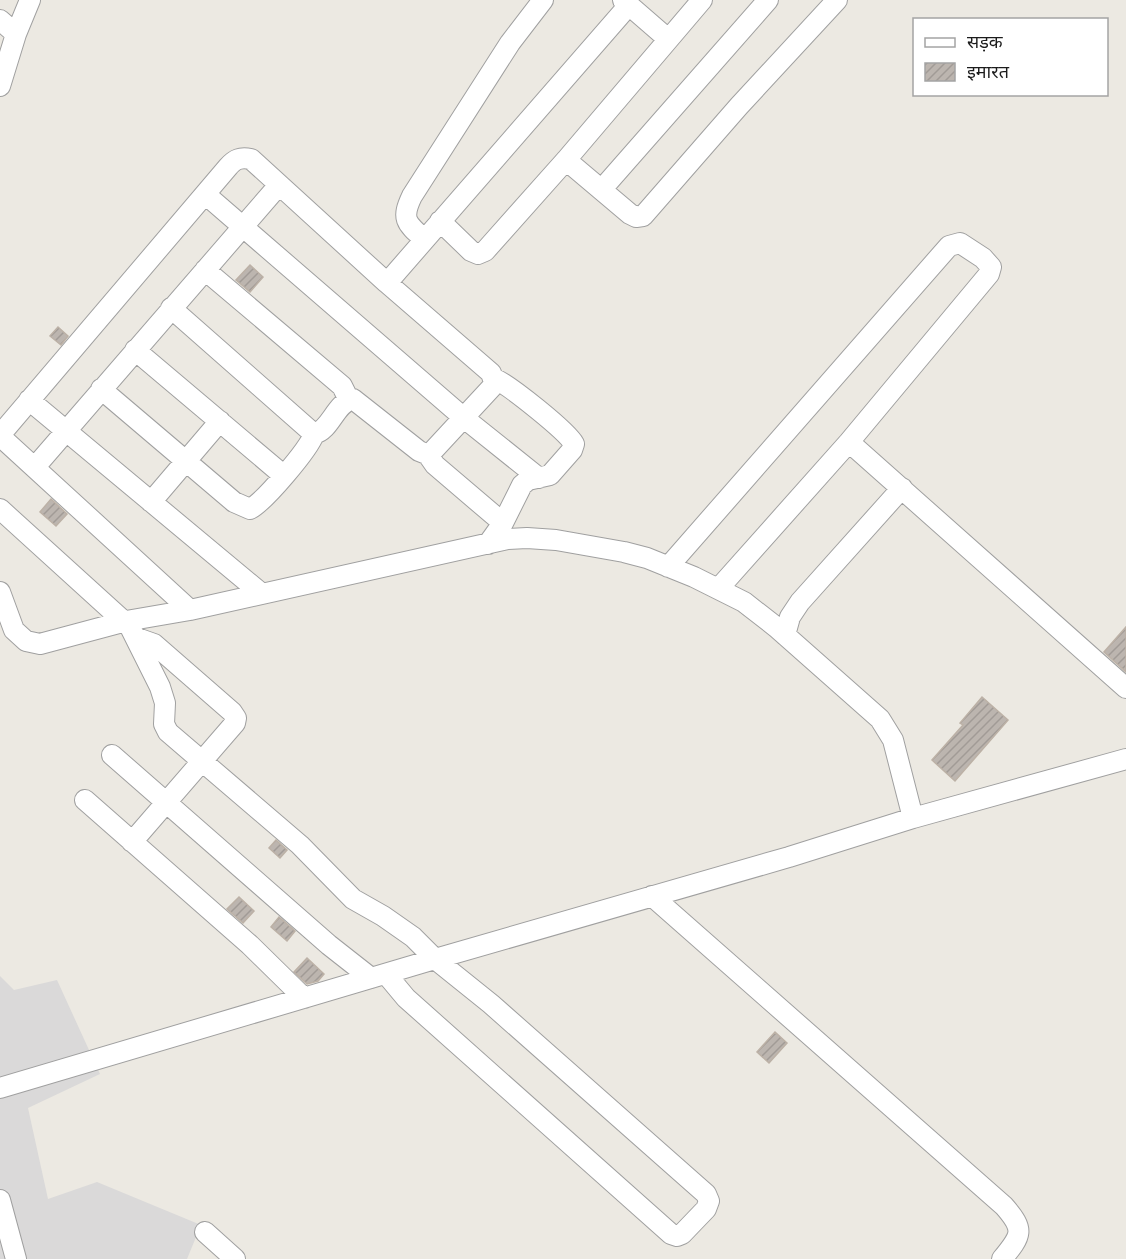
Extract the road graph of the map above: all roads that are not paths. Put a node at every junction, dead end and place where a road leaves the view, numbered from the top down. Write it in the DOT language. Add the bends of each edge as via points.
graph roads {
  1 [pos="30,0"];
  2 [pos="543,0"];
  3 [pos="702,0"];
  4 [pos="768,0"];
  5 [pos="837,0"];
  6 [pos="626,2"];
  7 [pos="0,20"];
  8 [pos="16,34"];
  9 [pos="668,39"];
  10 [pos="0,86"];
  11 [pos="566,160"];
  12 [pos="279,185"];
  13 [pos="602,189"];
  14 [pos="205,194"];
  15 [pos="440,221"];
  16 [pos="243,227"];
  17 [pos="424,239"];
  18 [pos="205,270"];
  19 [pos="387,283"];
  20 [pos="171,308"];
  21 [pos="135,350"];
  22 [pos="495,380"];
  23 [pos="101,389"];
  24 [pos="29,400"];
  25 [pos="349,400"];
  26 [pos="464,418"];
  27 [pos="220,421"];
  28 [pos="65,431"];
  29 [pos="314,434"];
  30 [pos="0,436"];
  31 [pos="849,442"];
  32 [pos="428,455"];
  33 [pos="186,461"];
  34 [pos="35,467"];
  35 [pos="283,475"];
  36 [pos="539,478"];
  37 [pos="902,488"];
  38 [pos="151,502"];
  39 [pos="0,509"];
  40 [pos="503,523"];
  41 [pos="488,544"];
  42 [pos="668,567"];
  43 [pos="719,588"];
  44 [pos="0,592"];
  45 [pos="262,594"];
  46 [pos="190,610"];
  47 [pos="126,621"];
  48 [pos="785,635"];
  49 [pos="137,638"];
  50 [pos="1126,688"];
  51 [pos="112,755"];
  52 [pos="1126,759"];
  53 [pos="202,760"];
  54 [pos="84,800"];
  55 [pos="166,802"];
  56 [pos="913,819"];
  57 [pos="132,842"];
  58 [pos="652,896"];
  59 [pos="435,959"];
  60 [pos="379,976"];
  61 [pos="304,998"];
  62 [pos="0,1088"];
  63 [pos="0,1200"];
  64 [pos="205,1232"];
  65 [pos="16,1259"];
  66 [pos="235,1259"];
  67 [pos="1002,1259"];
  1 -- 8 [label="street"];
  2 -- 17 [label="street" via="510,43 412,196 405,216"];
  3 -- 9 [label="street"];
  4 -- 13 [label="street"];
  5 -- 13 [label="street" via="647,214 632,216"];
  6 -- 9 [label="street"];
  6 -- 15 [label="street"];
  7 -- 8 [label="street"];
  8 -- 10 [label="street"];
  9 -- 11 [label="street"];
  11 -- 13 [label="street"];
  11 -- 15 [label="street" via="481,253 471,251"];
  12 -- 14 [label="street" via="251,159 243,157 234,161"];
  12 -- 16 [label="street"];
  12 -- 19 [label="street"];
  14 -- 16 [label="street"];
  14 -- 24 [label="street"];
  15 -- 17 [label="street"];
  16 -- 18 [label="street"];
  16 -- 26 [label="street"];
  17 -- 19 [label="street"];
  18 -- 20 [label="street"];
  18 -- 25 [label="street" via="342,387"];
  19 -- 22 [label="street"];
  20 -- 21 [label="street"];
  20 -- 29 [label="street"];
  21 -- 23 [label="street"];
  21 -- 27 [label="street"];
  22 -- 26 [label="street"];
  22 -- 36 [label="street" via="573,441 572,450 554,472"];
  23 -- 28 [label="street"];
  23 -- 33 [label="street"];
  24 -- 28 [label="street"];
  24 -- 30 [label="street"];
  25 -- 29 [label="street"];
  25 -- 32 [label="street" via="358,401"];
  26 -- 32 [label="street"];
  26 -- 36 [label="street"];
  27 -- 33 [label="street"];
  27 -- 35 [label="street"];
  28 -- 34 [label="street"];
  28 -- 38 [label="street"];
  29 -- 35 [label="street"];
  30 -- 34 [label="street"];
  31 -- 37 [label="street"];
  31 -- 42 [label="street" via="991,271 984,258 960,243 945,251"];
  31 -- 43 [label="street"];
  32 -- 40 [label="street"];
  33 -- 35 [label="street" via="249,509"];
  33 -- 38 [label="street"];
  34 -- 46 [label="street"];
  36 -- 40 [label="street" via="522,485"];
  37 -- 48 [label="street" via="800,602"];
  37 -- 50 [label="street"];
  38 -- 45 [label="street"];
  39 -- 47 [label="street"];
  40 -- 41 [label="street"];
  41 -- 42 [label="street" via="508,539 556,540 624,552"];
  41 -- 45 [label="street"];
  42 -- 43 [label="street"];
  43 -- 48 [label="street" via="751,607"];
  44 -- 47 [label="street" via="15,630 32,643"];
  45 -- 46 [label="street"];
  46 -- 47 [label="street"];
  47 -- 49 [label="street"];
  48 -- 56 [label="street" via="859,699 888,730"];
  49 -- 53 [label="street" via="163,696 166,728"];
  49 -- 53 [label="street" via="154,644 235,715 235,723"];
  51 -- 55 [label="street"];
  52 -- 56 [label="street"];
  53 -- 55 [label="street"];
  53 -- 59 [label="street" via="300,845 353,899 401,928"];
  54 -- 57 [label="street"];
  55 -- 57 [label="street"];
  55 -- 60 [label="street" via="329,945"];
  56 -- 58 [label="street"];
  57 -- 61 [label="street"];
  58 -- 59 [label="street"];
  58 -- 67 [label="street" via="1004,1206 1018,1225 1019,1235"];
  59 -- 60 [label="street"];
  59 -- 60 [label="street" via="706,1194 708,1205 682,1234 671,1234 656,1222"];
  60 -- 61 [label="street"];
  61 -- 62 [label="street"];
  63 -- 65 [label="street"];
  64 -- 66 [label="street"];
}
